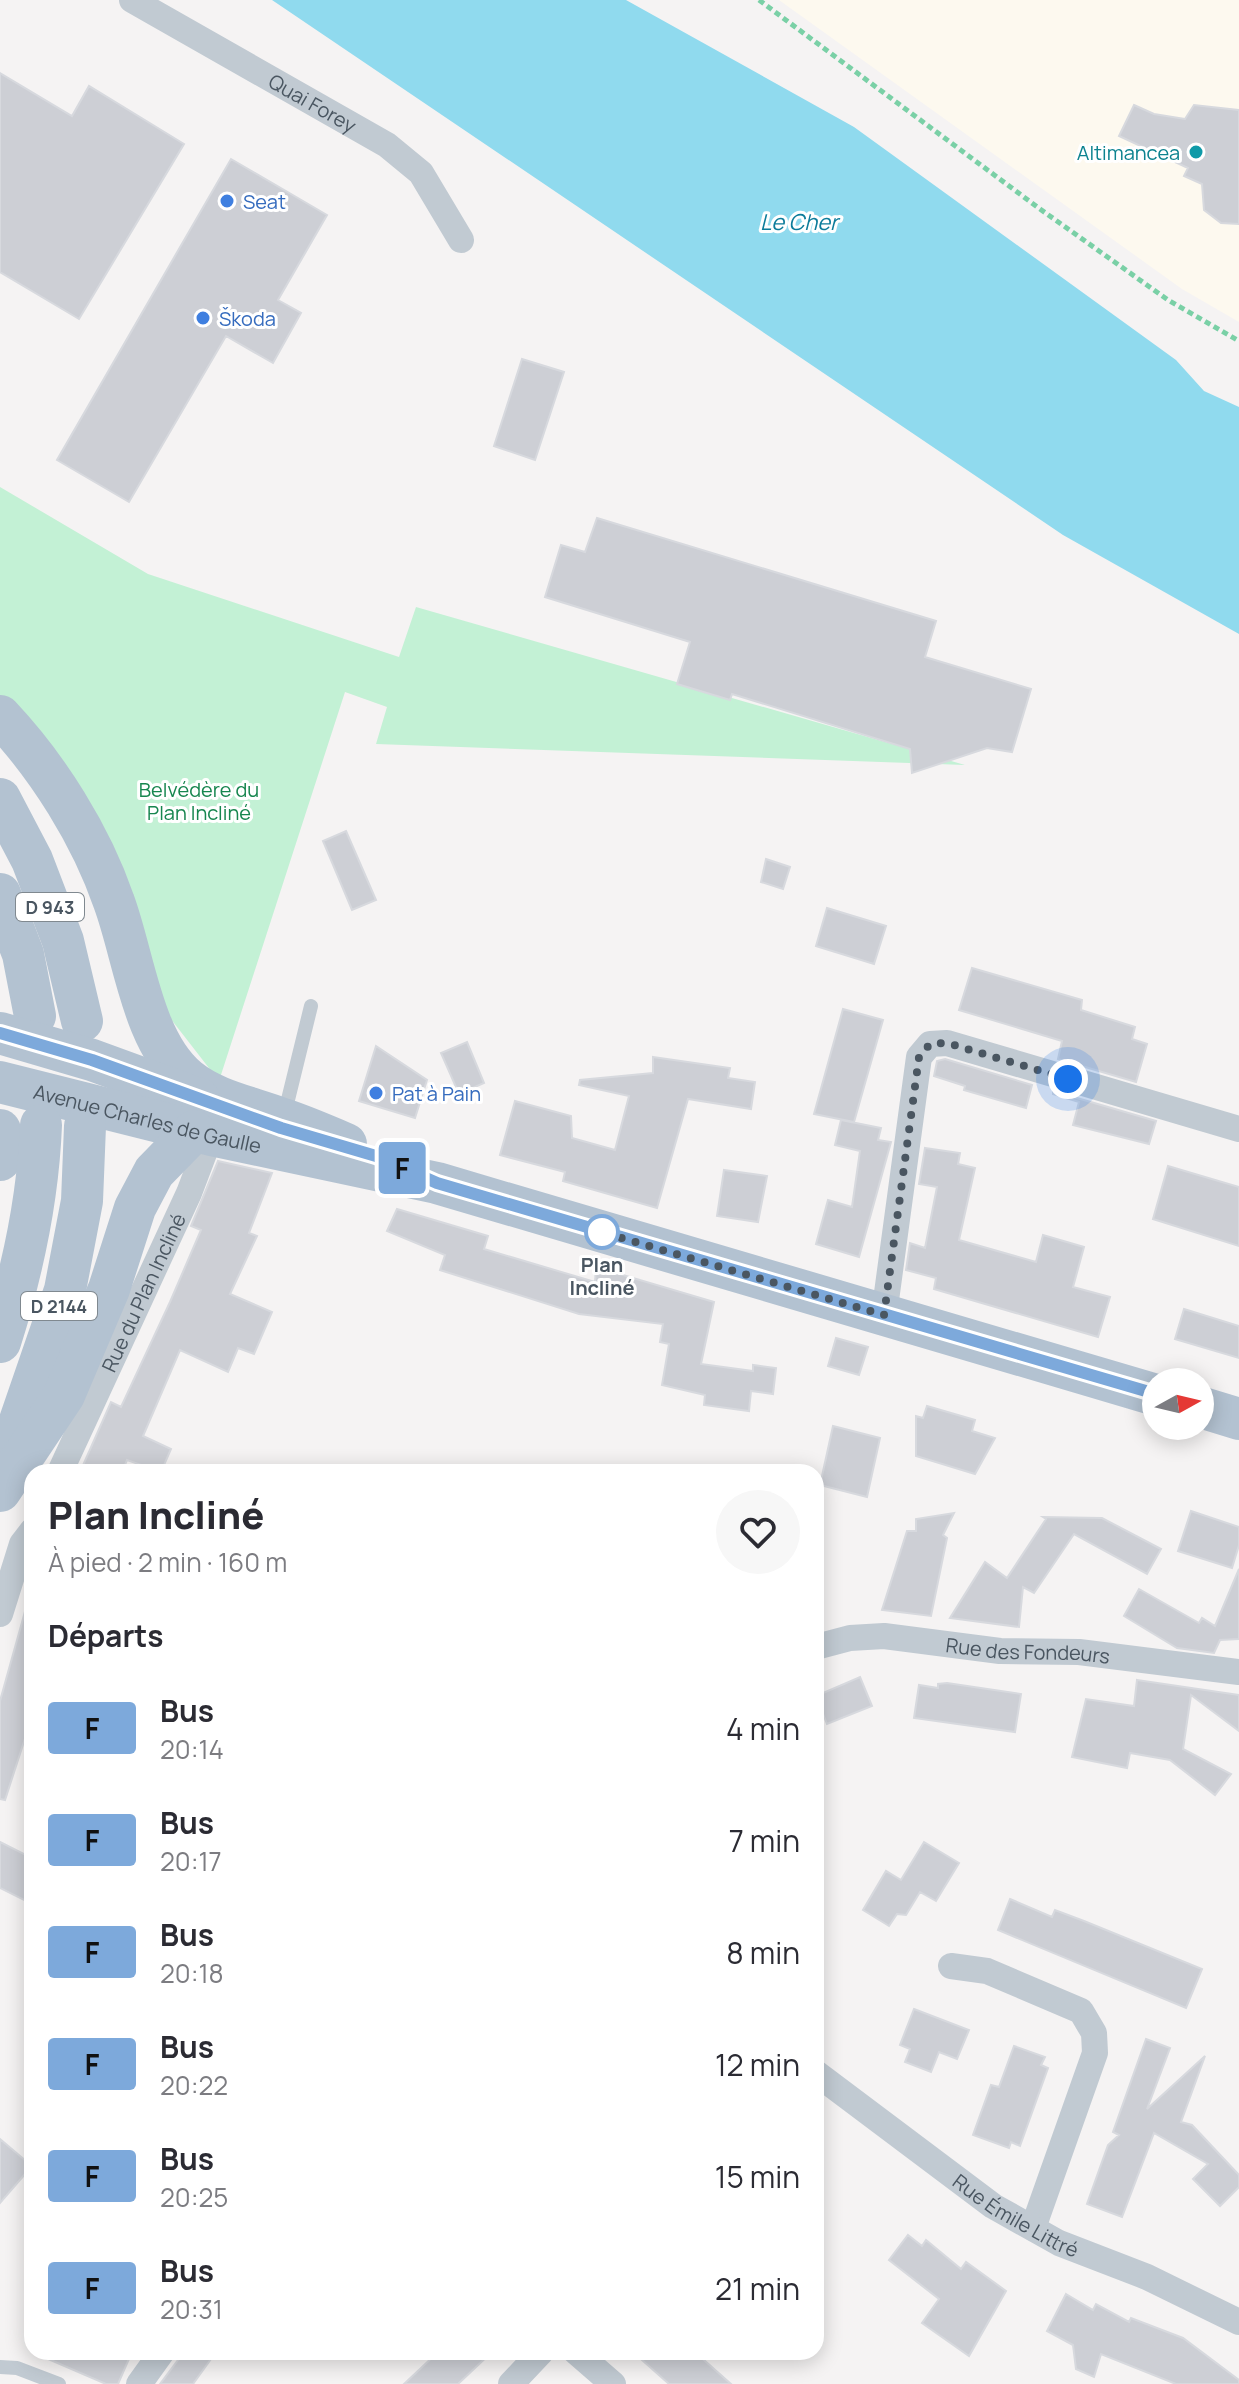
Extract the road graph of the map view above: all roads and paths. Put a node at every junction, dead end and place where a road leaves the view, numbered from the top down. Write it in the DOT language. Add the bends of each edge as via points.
graph roads {
  1 [pos="132,0"];
  2 [pos="759,0"];
  3 [pos="461,240"];
  4 [pos="1239,341"];
  5 [pos="0,716"];
  6 [pos="0,799"];
  7 [pos="0,894"];
  8 [pos="138,988"];
  9 [pos="311,1006"];
  10 [pos="82,1021"];
  11 [pos="18,1025"];
  12 [pos="0,1051"];
  13 [pos="119,1086"];
  14 [pos="8,1094"];
  15 [pos="282,1123"];
  16 [pos="41,1125"];
  17 [pos="85,1126"];
  18 [pos="1239,1129"];
  19 [pos="0,1130"];
  20 [pos="213,1131"];
  21 [pos="376,1156"];
  22 [pos="0,1160"];
  23 [pos="437,1183"];
  24 [pos="135,1208"];
  25 [pos="884,1315"];
  26 [pos="0,1342"];
  27 [pos="1142,1391"];
  28 [pos="1214,1411"];
  29 [pos="1239,1419"];
  30 [pos="64,1464"];
  31 [pos="0,1479"];
  32 [pos="0,1491"];
  33 [pos="24,1541"];
  34 [pos="0,1614"];
  35 [pos="824,1645"];
  36 [pos="1239,1672"];
  37 [pos="951,1966"];
  38 [pos="824,2079"];
  39 [pos="1033,2228"];
  40 [pos="1239,2322"];
  41 [pos="156,2360"];
  42 [pos="534,2360"];
  43 [pos="585,2360"];
  44 [pos="0,2367"];
  45 [pos="59,2384"];
  46 [pos="139,2384"];
  47 [pos="511,2384"];
  48 [pos="613,2384"];
  1 -- 3 [label="street, Quai Forey" via="387,145 421,173"];
  2 -- 4 [label="path" via="1168,300"];
  5 -- 8 [label="main road" via="62,798 93,854 114,901"];
  6 -- 10 [label="main road, D 943" via="32,860 63,941"];
  7 -- 11 [label="main road, D 943" via="23,954"];
  8 -- 13 [label="main road" via="131,1020 115,1044"];
  8 -- 15 [label="main road" via="172,1064 221,1098"];
  9 -- 15 [label="lane"];
  11 -- 13 [label="main road, Avenue Charles de Gaulle"];
  12 -- 13 [label="main road" via="75,1066"];
  13 -- 14 [label="main road" via="44,1077"];
  13 -- 15 [label="main road, Avenue Charles de Gaulle"];
  13 -- 20 [label="main road, Avenue Charles de Gaulle"];
  13 -- 24 [label="main road" via="140,1136"];
  15 -- 21 [label="main road"];
  16 -- 26 [label="main road, D 2144" via="38,1189 21,1277"];
  17 -- 31 [label="main road, D 2144" via="82,1201 65,1290"];
  18 -- 25 [label="street" via="947,1043 930,1044 919,1057"];
  19 -- 22 [label="main road"];
  20 -- 21 [label="main road"];
  20 -- 23 [label="main road, Avenue Charles de Gaulle"];
  20 -- 24 [label="main road" via="154,1172"];
  20 -- 30 [label="street, Rue du Plan Incliné"];
  21 -- 23 [label="main road, Avenue Charles de Gaulle"];
  23 -- 25 [label="main road, Avenue Charles de Gaulle"];
  24 -- 32 [label="main road" via="109,1289 64,1395"];
  25 -- 27 [label="main road, Avenue Charles de Gaulle"];
  28 -- 29 [label="main road"];
  33 -- 34 [label="street"];
  35 -- 36 [label="street, Rue des Fondeurs" via="884,1636"];
  37 -- 39 [label="street" via="987,1971 1081,2011 1094,2033 1095,2053"];
  38 -- 39 [label="street, Rue Émile Littré" via="993,2206"];
  39 -- 40 [label="street, Rue Émile Littré"];
  41 -- 46 [label="street"];
  42 -- 47 [label="street"];
  43 -- 48 [label="street"];
  44 -- 45 [label="lane"];
}
